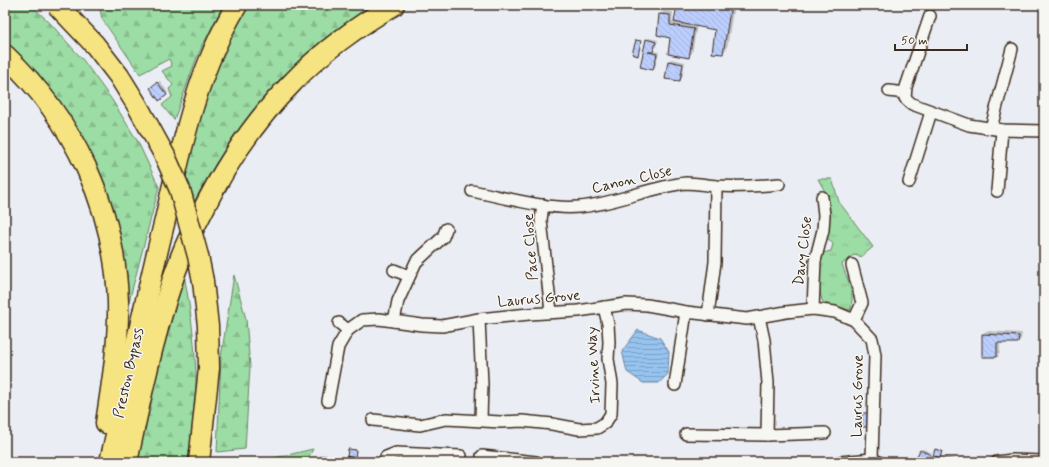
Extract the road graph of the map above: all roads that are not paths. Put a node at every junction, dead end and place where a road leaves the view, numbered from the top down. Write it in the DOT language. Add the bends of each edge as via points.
graph roads {
  1 [pos="57,5"];
  2 [pos="237,5"];
  3 [pos="394,5"];
  4 [pos="930,16"];
  5 [pos="1012,49"];
  6 [pos="5,55"];
  7 [pos="889,92"];
  8 [pos="905,93"];
  9 [pos="931,112"];
  10 [pos="997,129"];
  11 [pos="1044,131"];
  12 [pos="909,182"];
  13 [pos="779,184"];
  14 [pos="716,186"];
  15 [pos="472,191"];
  16 [pos="997,191"];
  17 [pos="822,197"];
  18 [pos="543,205"];
  19 [pos="579,207"];
  20 [pos="446,229"];
  21 [pos="852,265"];
  22 [pos="394,270"];
  23 [pos="409,276"];
  24 [pos="604,307"];
  25 [pos="813,309"];
  26 [pos="551,312"];
  27 [pos="686,312"];
  28 [pos="708,315"];
  29 [pos="759,317"];
  30 [pos="479,319"];
  31 [pos="854,320"];
  32 [pos="394,321"];
  33 [pos="675,385"];
  34 [pos="328,401"];
  35 [pos="373,420"];
  36 [pos="481,420"];
  37 [pos="825,433"];
  38 [pos="686,434"];
  39 [pos="767,435"];
  40 [pos="460,456"];
  41 [pos="482,456"];
  42 [pos="876,461"];
  43 [pos="1044,461"];
  44 [pos="98,462"];
  45 [pos="110,462"];
  46 [pos="127,462"];
  47 [pos="199,462"];
  48 [pos="386,462"];
  49 [pos="536,462"];
  50 [pos="840,462"];
  51 [pos="997,462"];
  1 -- 47 [label="highway, bridge" via="95,45 119,76 165,156 180,190 198,256 208,326 209,368"];
  2 -- 45 [label="highway, Preston Bypass" via="210,61 191,111 149,283"];
  3 -- 46 [label="highway, Preston Bypass" via="347,36 292,82 256,126 222,174 182,252 161,317"];
  4 -- 8 [label="street" via="918,36"];
  5 -- 10 [label="street"];
  6 -- 44 [label="highway" via="56,113 70,134 94,185 108,230 118,302 117,335"];
  7 -- 8 [label="street"];
  8 -- 9 [label="street" via="905,98 912,104"];
  9 -- 10 [label="street" via="969,125"];
  9 -- 12 [label="street"];
  10 -- 11 [label="street"];
  10 -- 16 [label="street"];
  13 -- 14 [label="street, Canon Close"];
  14 -- 19 [label="street, Canon Close" via="688,183 664,186 606,203"];
  14 -- 28 [label="street" via="715,262"];
  15 -- 18 [label="street, Pace Close"];
  17 -- 25 [label="street, Davy Close" via="823,230 814,261"];
  18 -- 19 [label="street, Pace Close"];
  18 -- 26 [label="street, Pace Close" via="540,220"];
  20 -- 23 [label="street" via="443,237 416,262"];
  21 -- 31 [label="street" via="862,303"];
  22 -- 23 [label="street"];
  23 -- 32 [label="street" via="398,301"];
  24 -- 26 [label="street, Laurus Grove"];
  24 -- 27 [label="street, Laurus Grove" via="647,305"];
  24 -- 36 [label="street, Irvine Way" via="608,324 608,359 612,384 611,414 605,423 597,428 579,429 522,421"];
  25 -- 29 [label="street, Laurus Grove"];
  25 -- 31 [label="street, Laurus Grove" via="835,312"];
  26 -- 30 [label="street, Laurus Grove"];
  27 -- 28 [label="street, Laurus Grove"];
  27 -- 33 [label="street"];
  28 -- 29 [label="street, Laurus Grove" via="747,319"];
  29 -- 39 [label="street" via="768,383"];
  30 -- 32 [label="street, Laurus Grove" via="442,326"];
  30 -- 36 [label="street"];
  31 -- 42 [label="street, Laurus Grove" via="872,339 875,355"];
  32 -- 34 [label="street, Laurus Grove" via="362,320 343,327"];
  35 -- 36 [label="street, Irvine Way" via="420,425 446,419"];
  37 -- 39 [label="street"];
  38 -- 39 [label="street"];
  40 -- 48 [label="street" via="396,453 386,457"];
  41 -- 49 [label="street"];
  42 -- 50 [label="street"];
  43 -- 51 [label="street"];
}
